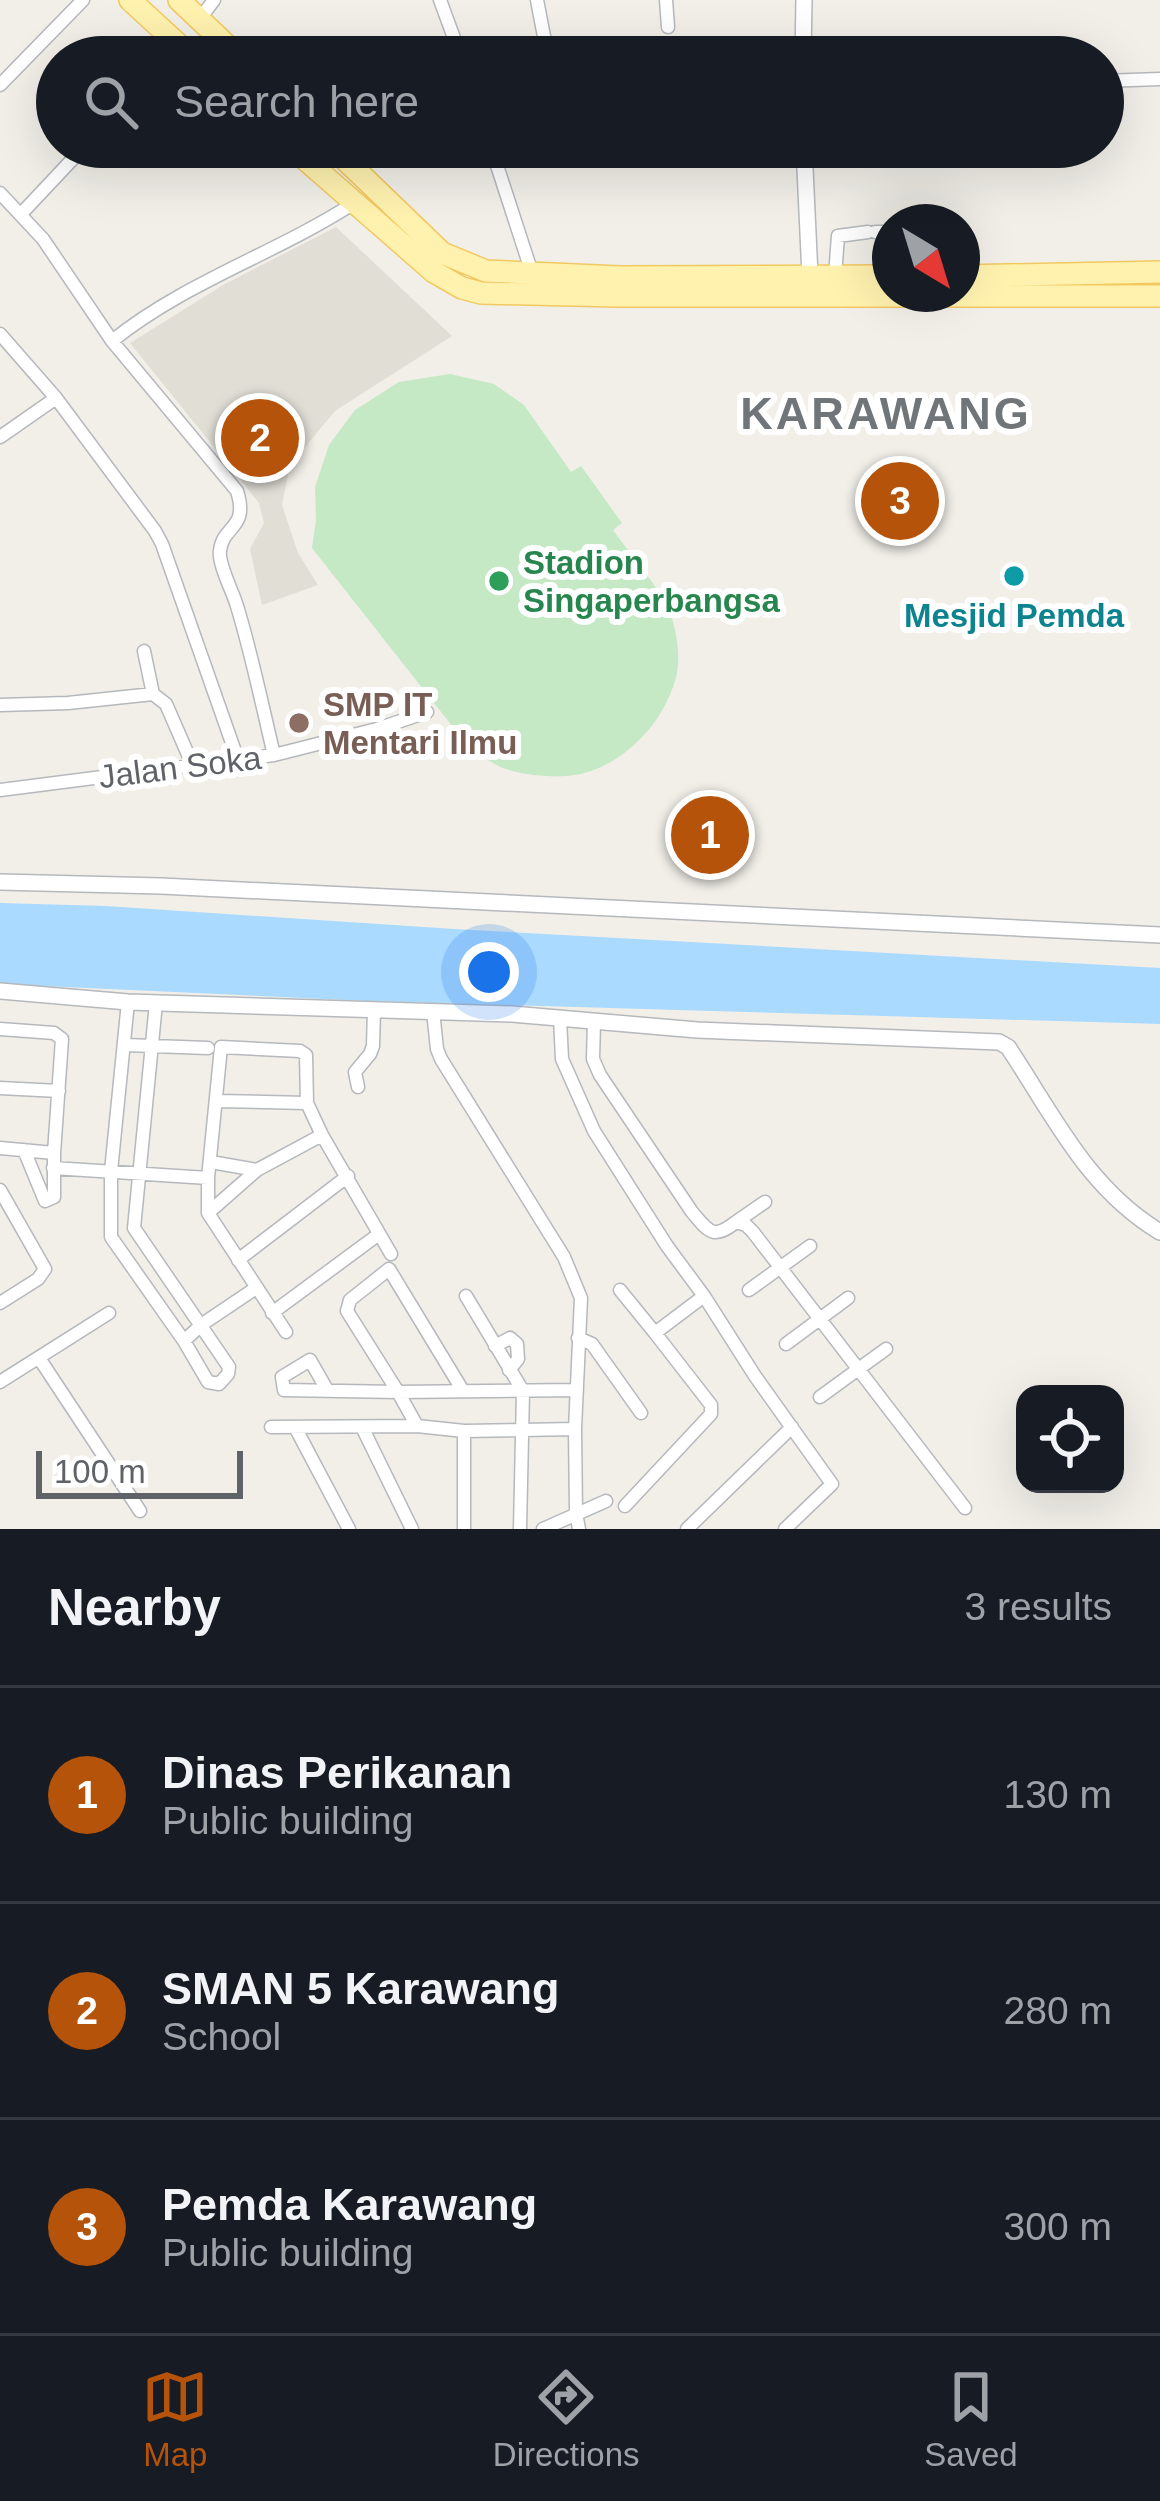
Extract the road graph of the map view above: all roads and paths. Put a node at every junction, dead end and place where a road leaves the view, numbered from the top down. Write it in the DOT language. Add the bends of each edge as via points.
graph roads {
  1 [pos="82,0"];
  2 [pos="130,0"];
  3 [pos="179,0"];
  4 [pos="214,0"];
  5 [pos="440,0"];
  6 [pos="537,0"];
  7 [pos="667,0"];
  8 [pos="804,0"];
  9 [pos="199,20"];
  10 [pos="668,27"];
  11 [pos="48,36"];
  12 [pos="164,36"];
  13 [pos="216,36"];
  14 [pos="453,36"];
  15 [pos="544,36"];
  16 [pos="803,36"];
  17 [pos="36,48"];
  18 [pos="1160,79"];
  19 [pos="1124,80"];
  20 [pos="0,86"];
  21 [pos="64,168"];
  22 [pos="315,168"];
  23 [pos="354,168"];
  24 [pos="498,168"];
  25 [pos="805,168"];
  26 [pos="0,193"];
  27 [pos="354,203"];
  28 [pos="21,214"];
  29 [pos="872,233"];
  30 [pos="1160,272"];
  31 [pos="532,274"];
  32 [pos="810,276"];
  33 [pos="980,276"];
  34 [pos="872,279"];
  35 [pos="849,282"];
  36 [pos="872,285"];
  37 [pos="980,294"];
  38 [pos="1160,296"];
  39 [pos="2,340"];
  40 [pos="112,341"];
  41 [pos="56,398"];
  42 [pos="0,437"];
  43 [pos="143,651"];
  44 [pos="153,694"];
  45 [pos="0,705"];
  46 [pos="427,712"];
  47 [pos="274,755"];
  48 [pos="238,760"];
  49 [pos="193,766"];
  50 [pos="0,790"];
  51 [pos="0,882"];
  52 [pos="1160,935"];
  53 [pos="0,991"];
  54 [pos="128,1002"];
  55 [pos="157,1003"];
  56 [pos="374,1010"];
  57 [pos="433,1011"];
  58 [pos="560,1018"];
  59 [pos="594,1021"];
  60 [pos="0,1029"];
  61 [pos="151,1044"];
  62 [pos="125,1045"];
  63 [pos="208,1048"];
  64 [pos="358,1087"];
  65 [pos="0,1088"];
  66 [pos="59,1091"];
  67 [pos="218,1101"];
  68 [pos="307,1103"];
  69 [pos="322,1135"];
  70 [pos="0,1148"];
  71 [pos="24,1150"];
  72 [pos="54,1153"];
  73 [pos="211,1162"];
  74 [pos="53,1168"];
  75 [pos="257,1170"];
  76 [pos="111,1171"];
  77 [pos="141,1174"];
  78 [pos="348,1177"];
  79 [pos="208,1178"];
  80 [pos="0,1190"];
  81 [pos="765,1202"];
  82 [pos="208,1213"];
  83 [pos="736,1222"];
  84 [pos="1160,1232"];
  85 [pos="379,1234"];
  86 [pos="810,1246"];
  87 [pos="392,1254"];
  88 [pos="238,1260"];
  89 [pos="780,1268"];
  90 [pos="256,1288"];
  91 [pos="620,1290"];
  92 [pos="748,1290"];
  93 [pos="466,1296"];
  94 [pos="704,1296"];
  95 [pos="848,1298"];
  96 [pos="0,1303"];
  97 [pos="109,1312"];
  98 [pos="272,1313"];
  99 [pos="819,1319"];
  100 [pos="201,1325"];
  101 [pos="286,1332"];
  102 [pos="655,1334"];
  103 [pos="578,1338"];
  104 [pos="184,1341"];
  105 [pos="787,1344"];
  106 [pos="495,1346"];
  107 [pos="886,1349"];
  108 [pos="39,1358"];
  109 [pos="509,1370"];
  110 [pos="857,1371"];
  111 [pos="0,1382"];
  112 [pos="326,1388"];
  113 [pos="577,1390"];
  114 [pos="463,1391"];
  115 [pos="523,1391"];
  116 [pos="398,1392"];
  117 [pos="820,1397"];
  118 [pos="641,1413"];
  119 [pos="271,1426"];
  120 [pos="295,1426"];
  121 [pos="417,1426"];
  122 [pos="362,1427"];
  123 [pos="792,1427"];
  124 [pos="575,1429"];
  125 [pos="464,1431"];
  126 [pos="520,1431"];
  127 [pos="606,1501"];
  128 [pos="626,1506"];
  129 [pos="965,1508"];
  130 [pos="140,1511"];
  131 [pos="576,1514"];
  132 [pos="349,1529"];
  133 [pos="412,1529"];
  134 [pos="464,1529"];
  135 [pos="520,1529"];
  136 [pos="543,1529"];
  137 [pos="579,1529"];
  138 [pos="687,1529"];
  139 [pos="785,1529"];
  1 -- 11 [label="street"];
  2 -- 12 [label="main road"];
  3 -- 9 [label="main road"];
  4 -- 9 [label="street"];
  5 -- 14 [label="street"];
  6 -- 15 [label="street"];
  7 -- 10 [label="street"];
  8 -- 16 [label="street"];
  9 -- 13 [label="main road"];
  17 -- 20 [label="street"];
  18 -- 19 [label="street"];
  21 -- 28 [label="street"];
  22 -- 27 [label="main road"];
  23 -- 31 [label="main road" via="442,253 486,271"];
  24 -- 31 [label="street"];
  25 -- 32 [label="street"];
  26 -- 28 [label="street"];
  27 -- 35 [label="main road" via="434,272 482,292 617,296"];
  27 -- 40 [label="street" via="185,291"];
  28 -- 40 [label="street"];
  29 -- 35 [label="street" via="838,236"];
  30 -- 33 [label="main road"];
  31 -- 32 [label="main road"];
  32 -- 35 [label="main road"];
  34 -- 35 [label="main road"];
  35 -- 36 [label="main road"];
  37 -- 38 [label="main road"];
  39 -- 41 [label="street"];
  40 -- 47 [label="street" via="237,491 239,518 220,557"];
  41 -- 42 [label="street"];
  41 -- 48 [label="street" via="162,544"];
  43 -- 44 [label="street"];
  44 -- 45 [label="street"];
  44 -- 49 [label="street" via="166,704"];
  46 -- 47 [label="street, Jalan Soka"];
  47 -- 48 [label="street, Jalan Soka"];
  48 -- 49 [label="street, Jalan Soka"];
  49 -- 50 [label="street, Jalan Soka"];
  51 -- 52 [label="street"];
  53 -- 54 [label="street"];
  54 -- 55 [label="street"];
  54 -- 62 [label="street"];
  55 -- 56 [label="street"];
  55 -- 61 [label="street"];
  56 -- 57 [label="street"];
  56 -- 64 [label="street" via="373,1046 355,1072"];
  57 -- 58 [label="street"];
  57 -- 103 [label="street" via="441,1059 572,1274 581,1298"];
  58 -- 59 [label="street"];
  58 -- 94 [label="street" via="562,1059 595,1131"];
  59 -- 83 [label="street" via="600,1076 692,1212 714,1233"];
  59 -- 84 [label="street" via="999,1042 1073,1152"];
  60 -- 66 [label="street" via="60,1036"];
  61 -- 62 [label="street"];
  61 -- 63 [label="street"];
  61 -- 77 [label="street"];
  62 -- 76 [label="street"];
  65 -- 66 [label="street"];
  66 -- 72 [label="street"];
  67 -- 68 [label="street"];
  67 -- 68 [label="street" via="221,1047 306,1054"];
  67 -- 73 [label="street"];
  68 -- 69 [label="street"];
  69 -- 75 [label="street"];
  69 -- 78 [label="street"];
  70 -- 71 [label="street"];
  71 -- 72 [label="street"];
  71 -- 74 [label="street" via="45,1201 54,1197"];
  72 -- 74 [label="street"];
  73 -- 75 [label="street"];
  73 -- 79 [label="street"];
  74 -- 76 [label="street"];
  75 -- 82 [label="street"];
  76 -- 77 [label="street"];
  76 -- 104 [label="street" via="111,1237"];
  77 -- 79 [label="street"];
  77 -- 100 [label="street" via="134,1228"];
  78 -- 85 [label="street"];
  78 -- 88 [label="street"];
  79 -- 82 [label="street"];
  80 -- 96 [label="street" via="45,1269"];
  81 -- 83 [label="street"];
  82 -- 88 [label="street"];
  83 -- 89 [label="street"];
  85 -- 87 [label="street"];
  85 -- 98 [label="street"];
  86 -- 89 [label="street"];
  88 -- 90 [label="street"];
  89 -- 92 [label="street"];
  89 -- 99 [label="street"];
  90 -- 98 [label="street"];
  90 -- 100 [label="street"];
  91 -- 102 [label="street"];
  93 -- 106 [label="street"];
  94 -- 102 [label="street"];
  94 -- 123 [label="street"];
  95 -- 99 [label="street"];
  97 -- 108 [label="street"];
  98 -- 101 [label="street"];
  99 -- 105 [label="street"];
  99 -- 110 [label="street"];
  100 -- 104 [label="street"];
  100 -- 104 [label="street" via="229,1367 224,1380 208,1382"];
  102 -- 128 [label="street" via="712,1409"];
  103 -- 113 [label="street"];
  103 -- 118 [label="street" via="592,1344"];
  106 -- 109 [label="street"];
  106 -- 109 [label="street" via="510,1338 518,1344"];
  107 -- 110 [label="street"];
  108 -- 111 [label="street"];
  108 -- 130 [label="street"];
  109 -- 115 [label="street"];
  110 -- 117 [label="street"];
  110 -- 129 [label="street"];
  112 -- 116 [label="street" via="310,1360 282,1377 284,1390"];
  113 -- 115 [label="street"];
  113 -- 124 [label="street"];
  114 -- 115 [label="street"];
  114 -- 116 [label="street"];
  114 -- 116 [label="street" via="388,1269 347,1311"];
  115 -- 126 [label="street"];
  116 -- 121 [label="street"];
  119 -- 120 [label="street"];
  120 -- 122 [label="street"];
  120 -- 132 [label="street"];
  121 -- 122 [label="street"];
  121 -- 125 [label="street"];
  122 -- 133 [label="street"];
  123 -- 138 [label="street"];
  123 -- 139 [label="street" via="832,1484"];
  124 -- 126 [label="street"];
  124 -- 131 [label="street"];
  125 -- 126 [label="street"];
  125 -- 134 [label="street"];
  126 -- 135 [label="street"];
  127 -- 131 [label="street"];
  131 -- 136 [label="street"];
  131 -- 137 [label="street"];
}
